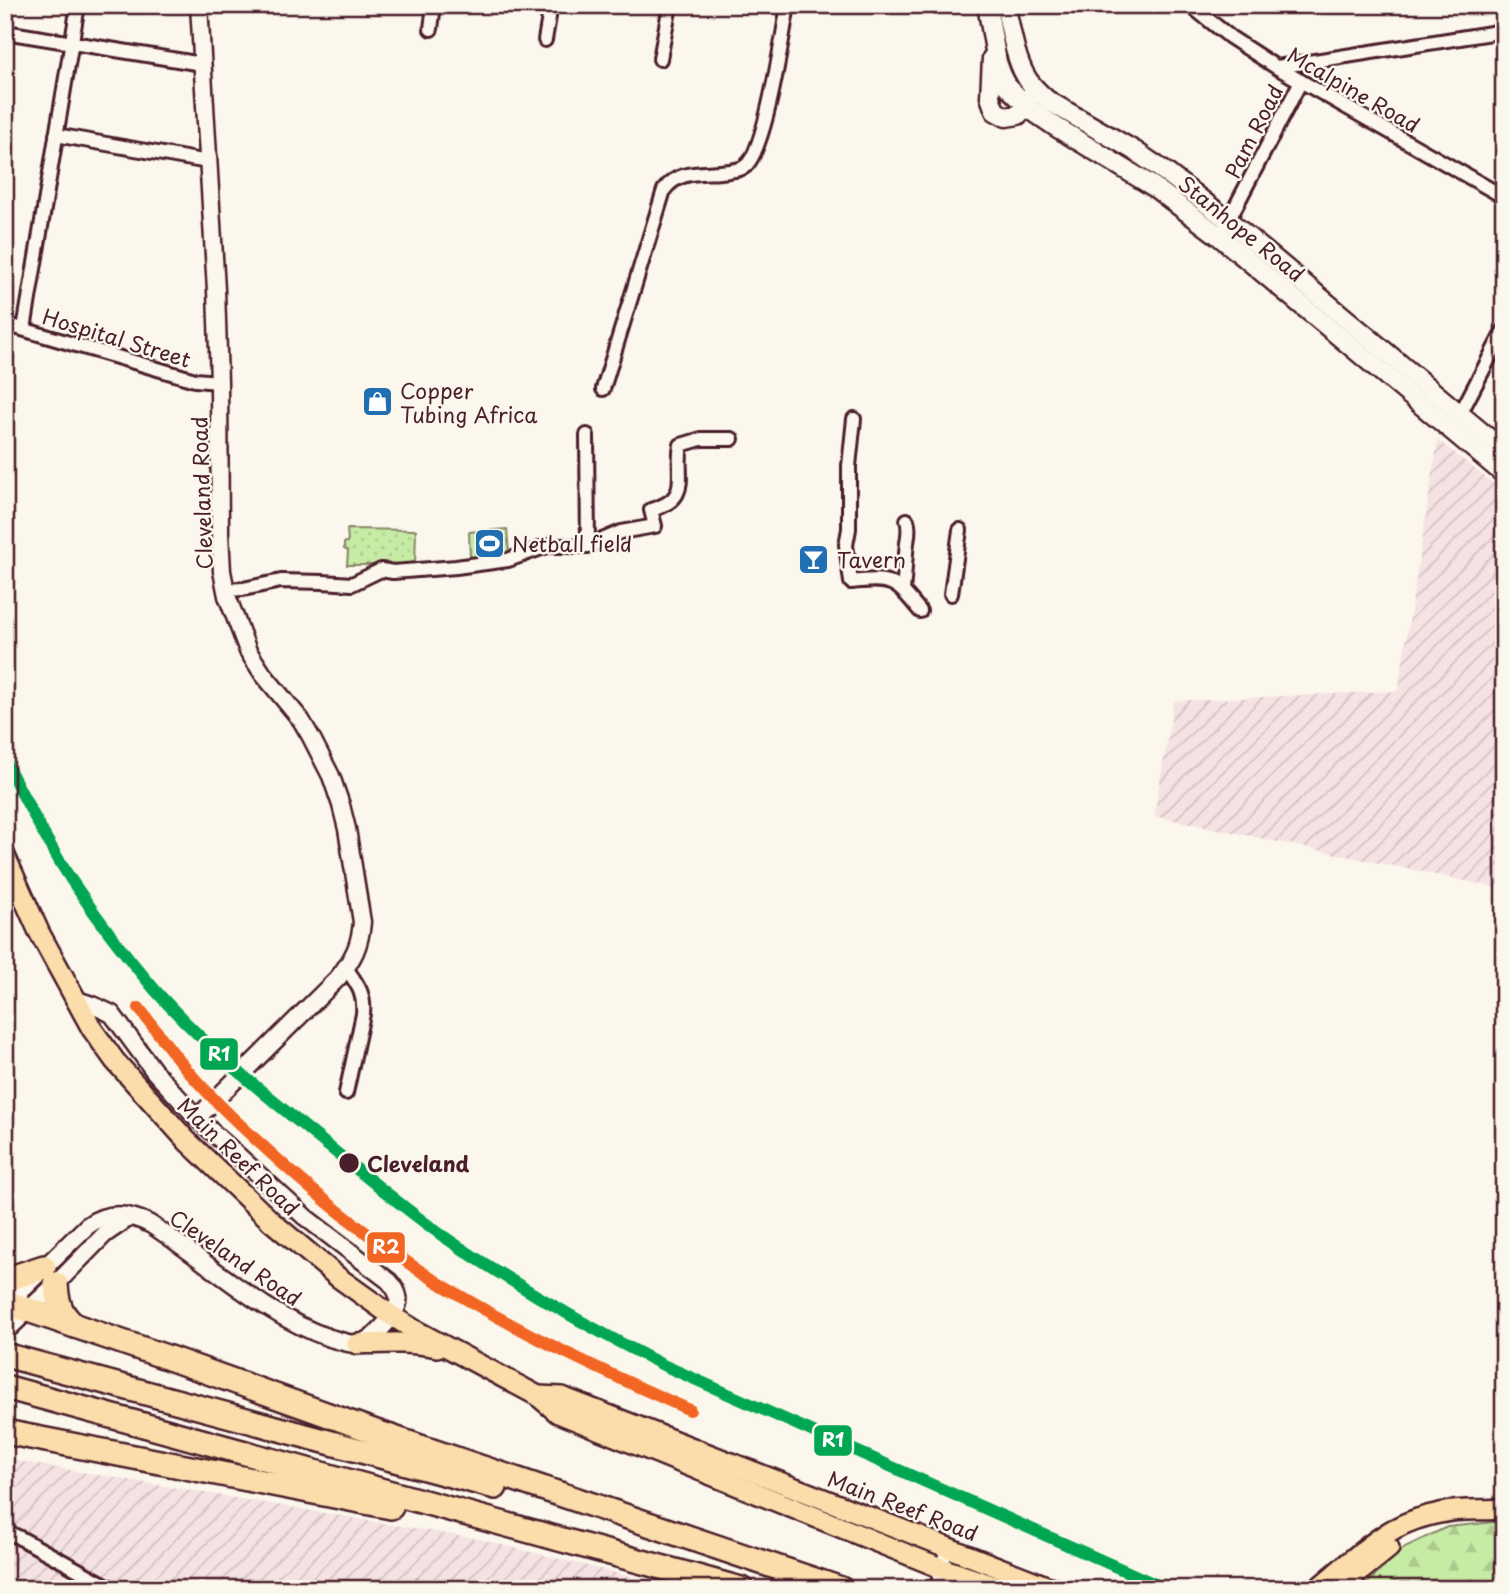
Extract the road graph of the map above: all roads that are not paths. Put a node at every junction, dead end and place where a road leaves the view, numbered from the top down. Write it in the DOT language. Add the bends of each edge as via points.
graph roads {
  1 [pos="78,5"];
  2 [pos="199,5"];
  3 [pos="435,5"];
  4 [pos="551,5"];
  5 [pos="670,5"];
  6 [pos="788,5"];
  7 [pos="987,5"];
  8 [pos="1005,5"];
  9 [pos="1017,5"];
  10 [pos="1190,5"];
  11 [pos="1010,24"];
  12 [pos="431,29"];
  13 [pos="1504,31"];
  14 [pos="5,32"];
  15 [pos="545,40"];
  16 [pos="993,40"];
  17 [pos="71,44"];
  18 [pos="660,59"];
  19 [pos="202,64"];
  20 [pos="1276,67"];
  21 [pos="1301,81"];
  22 [pos="1033,87"];
  23 [pos="1026,106"];
  24 [pos="56,135"];
  25 [pos="208,162"];
  26 [pos="1167,173"];
  27 [pos="1154,187"];
  28 [pos="1504,197"];
  29 [pos="1224,228"];
  30 [pos="5,324"];
  31 [pos="24,329"];
  32 [pos="1502,339"];
  33 [pos="219,382"];
  34 [pos="603,388"];
  35 [pos="854,419"];
  36 [pos="1456,422"];
  37 [pos="587,435"];
  38 [pos="732,439"];
  39 [pos="1504,451"];
  40 [pos="1504,474"];
  41 [pos="907,520"];
  42 [pos="960,530"];
  43 [pos="587,546"];
  44 [pos="226,590"];
  45 [pos="903,590"];
  46 [pos="951,594"];
  47 [pos="920,611"];
  48 [pos="5,856"];
  49 [pos="346,968"];
  50 [pos="74,999"];
  51 [pos="346,1093"];
  52 [pos="202,1112"];
  53 [pos="50,1276"];
  54 [pos="11,1300"];
  55 [pos="392,1316"];
  56 [pos="75,1326"];
  57 [pos="6,1331"];
  58 [pos="357,1344"];
  59 [pos="455,1352"];
  60 [pos="5,1355"];
  61 [pos="5,1387"];
  62 [pos="538,1396"];
  63 [pos="5,1432"];
  64 [pos="1495,1510"];
  65 [pos="5,1531"];
  66 [pos="948,1547"];
  67 [pos="737,1554"];
  68 [pos="641,1560"];
  69 [pos="938,1581"];
  70 [pos="113,1589"];
  71 [pos="741,1589"];
  72 [pos="841,1589"];
  73 [pos="1003,1589"];
  74 [pos="1054,1589"];
  75 [pos="1317,1589"];
  76 [pos="1338,1589"];
  1 -- 17 [label="street"];
  2 -- 19 [label="street, Cleveland Road"];
  3 -- 12 [label="street"];
  4 -- 15 [label="street"];
  5 -- 18 [label="street"];
  6 -- 34 [label="street" via="754,157 741,169 681,175 664,190"];
  7 -- 16 [label="main road, Stanhope Road"];
  8 -- 11 [label="main road, Stanhope Road"];
  9 -- 11 [label="main road"];
  10 -- 20 [label="street, Mcalpine Road"];
  11 -- 22 [label="main road, Stanhope Road" via="1024,74"];
  13 -- 20 [label="street"];
  14 -- 17 [label="street"];
  16 -- 23 [label="main road, Stanhope Road" via="1007,86"];
  16 -- 23 [label="main road" via="993,108 1010,117"];
  17 -- 19 [label="street"];
  17 -- 24 [label="street"];
  19 -- 25 [label="street, Cleveland Road"];
  20 -- 21 [label="street, Mcalpine Road"];
  21 -- 28 [label="street, Mcalpine Road"];
  21 -- 29 [label="street, Pam Road"];
  22 -- 23 [label="main road"];
  22 -- 26 [label="main road, Stanhope Road"];
  23 -- 27 [label="main road, Stanhope Road"];
  24 -- 25 [label="street"];
  24 -- 31 [label="street"];
  25 -- 33 [label="street, Cleveland Road"];
  26 -- 27 [label="main road"];
  26 -- 29 [label="main road, Stanhope Road"];
  27 -- 29 [label="main road, Stanhope Road"];
  29 -- 36 [label="main road, Stanhope Road"];
  30 -- 31 [label="street, Hospital Street"];
  31 -- 33 [label="street, Hospital Street" via="195,380"];
  32 -- 36 [label="street"];
  33 -- 44 [label="street, Cleveland Road" via="220,534"];
  35 -- 45 [label="street" via="846,545 851,582 870,579"];
  36 -- 39 [label="main road, Stanhope Road"];
  36 -- 40 [label="main road, Stanhope Road"];
  37 -- 43 [label="street"];
  38 -- 43 [label="street" via="701,439 681,445 679,488 665,506 651,510 654,526 621,532"];
  41 -- 45 [label="street"];
  42 -- 46 [label="street"];
  43 -- 44 [label="street" via="547,546 508,561 381,570 352,584 281,582"];
  44 -- 49 [label="street, Cleveland Road" via="248,650 312,737 341,805 362,922 356,953"];
  45 -- 47 [label="street"];
  48 -- 50 [label="main road, Main Reef Road"];
  49 -- 51 [label="street" via="364,1002"];
  49 -- 52 [label="street, Cleveland Road"];
  50 -- 52 [label="street" via="112,1014 154,1071"];
  50 -- 55 [label="main road, Main Reef Road" via="115,1061 187,1142 272,1222"];
  52 -- 55 [label="street" via="305,1217 389,1281 399,1298"];
  53 -- 54 [label="highway"];
  53 -- 54 [label="street, Cleveland Road"];
  53 -- 56 [label="highway" via="59,1306"];
  53 -- 58 [label="street, Cleveland Road" via="95,1220 116,1214 130,1217 162,1231 280,1314 322,1335"];
  54 -- 56 [label="highway"];
  54 -- 57 [label="street, Cleveland Road"];
  55 -- 58 [label="street"];
  55 -- 59 [label="main road, Main Reef Road"];
  56 -- 67 [label="highway"];
  58 -- 59 [label="main road" via="413,1343"];
  59 -- 62 [label="main road, Main Reef Road"];
  60 -- 67 [label="highway"];
  61 -- 68 [label="highway"];
  62 -- 66 [label="main road, Main Reef Road" via="562,1397"];
  62 -- 69 [label="main road, Main Reef Road" via="558,1413 721,1478"];
  63 -- 68 [label="highway"];
  64 -- 75 [label="main road" via="1441,1513 1394,1529"];
  64 -- 76 [label="main road" via="1404,1538"];
  65 -- 70 [label="street"];
  66 -- 69 [label="street"];
  66 -- 74 [label="main road, Main Reef Road"];
  67 -- 72 [label="highway"];
  68 -- 71 [label="highway"];
  69 -- 73 [label="main road, Main Reef Road"];
}
